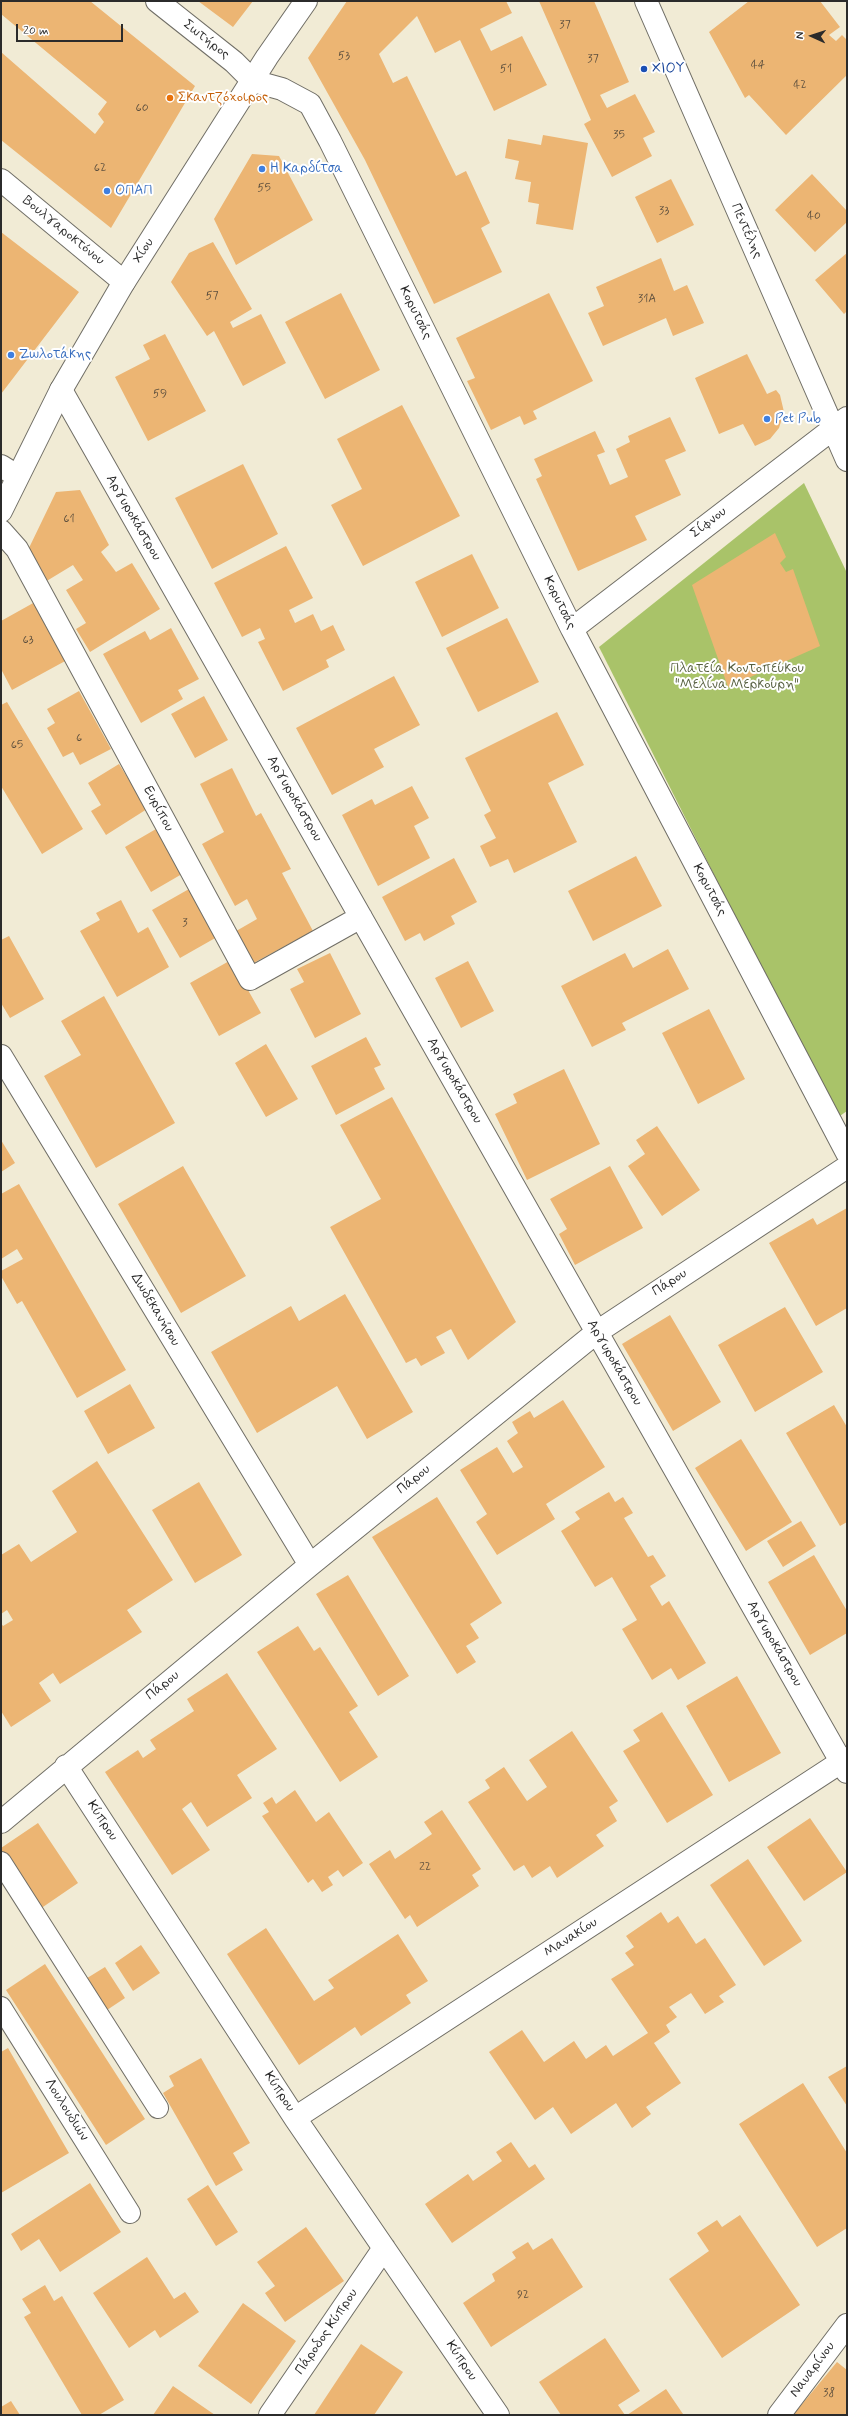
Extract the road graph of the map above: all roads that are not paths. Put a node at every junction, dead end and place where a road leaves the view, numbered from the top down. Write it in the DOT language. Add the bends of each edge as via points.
graph roads {
  1 [pos="157,1"];
  2 [pos="306,1"];
  3 [pos="646,1"];
  4 [pos="253,81"];
  5 [pos="1,180"];
  6 [pos="124,282"];
  7 [pos="61,390"];
  8 [pos="840,424"];
  9 [pos="847,460"];
  10 [pos="9,471"];
  11 [pos="1,511"];
  12 [pos="1,531"];
  13 [pos="572,629"];
  14 [pos="361,917"];
  15 [pos="1,1056"];
  16 [pos="847,1152"];
  17 [pos="847,1167"];
  18 [pos="597,1332"];
  19 [pos="310,1565"];
  20 [pos="845,1764"];
  21 [pos="66,1766"];
  22 [pos="1,1822"];
  23 [pos="1,1862"];
  24 [pos="1,2007"];
  25 [pos="158,2108"];
  26 [pos="296,2118"];
  27 [pos="130,2213"];
  28 [pos="384,2248"];
  29 [pos="847,2325"];
  30 [pos="270,2415"];
  31 [pos="498,2415"];
  32 [pos="779,2415"];
  1 -- 4 [label="street, Σωτήρος" via="234,62"];
  2 -- 4 [label="street, Χίου"];
  3 -- 8 [label="street, Πεντέλης"];
  4 -- 6 [label="street, Χίου"];
  4 -- 13 [label="street, Κορυτσάς" via="282,89 310,104"];
  5 -- 6 [label="street, Βουλγαροκτόνου"];
  6 -- 7 [label="street, Χίου"];
  7 -- 10 [label="street, Χίου"];
  7 -- 14 [label="street, Αργυροκάστρου"];
  8 -- 9 [label="street, Πεντέλης"];
  8 -- 13 [label="street, Σίφνου"];
  10 -- 11 [label="street, Χίου"];
  12 -- 14 [label="street, Ευρίπου" via="17,549 250,979"];
  13 -- 16 [label="street, Κορυτσάς"];
  14 -- 18 [label="street, Αργυροκάστρου"];
  15 -- 19 [label="street, Δωδεκανήσου"];
  17 -- 18 [label="street, Πάρου"];
  18 -- 19 [label="street, Πάρου"];
  18 -- 20 [label="street, Αργυροκάστρου"];
  19 -- 21 [label="street, Πάρου"];
  20 -- 26 [label="street, Μανακίου"];
  21 -- 22 [label="street, Πάρου"];
  21 -- 26 [label="street, Κύπρου"];
  23 -- 25 [label="lane"];
  24 -- 27 [label="lane, Λουλουδιών"];
  26 -- 28 [label="street, Κύπρου"];
  28 -- 30 [label="street, Πάροδος Κύπρου"];
  28 -- 31 [label="street, Κύπρου"];
  29 -- 32 [label="street, Ναυαρίνου"];
}
